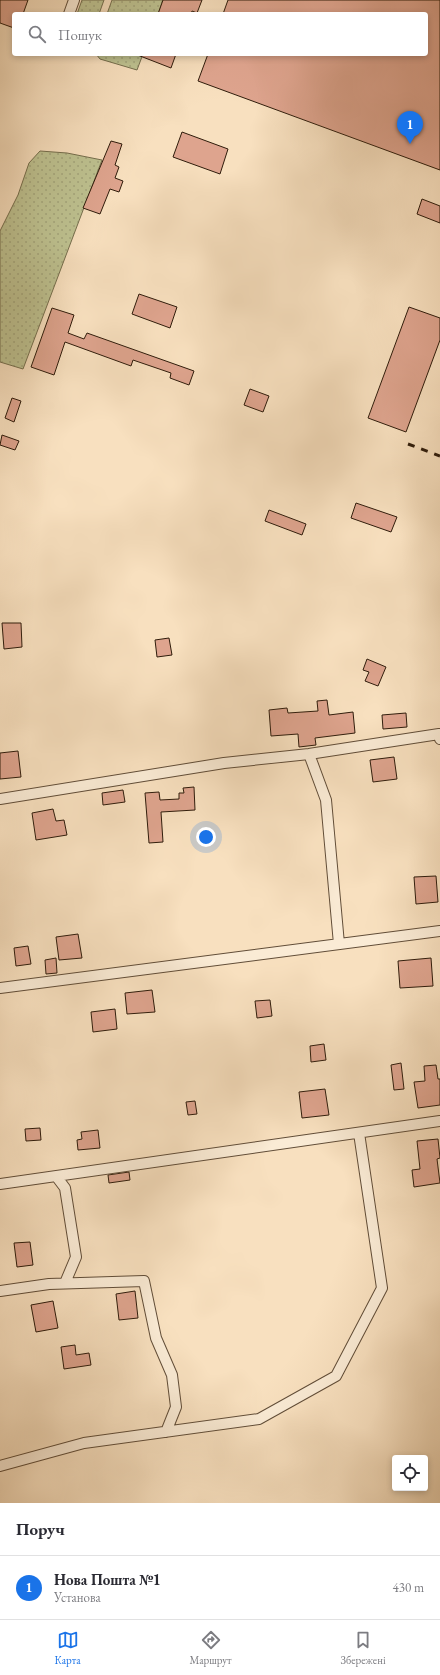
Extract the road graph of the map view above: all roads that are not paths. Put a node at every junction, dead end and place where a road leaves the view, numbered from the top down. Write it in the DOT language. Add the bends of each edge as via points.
graph roads {
  1 [pos="74,0"];
  2 [pos="69,12"];
  3 [pos="440,739"];
  4 [pos="309,754"];
  5 [pos="0,799"];
  6 [pos="440,931"];
  7 [pos="339,944"];
  8 [pos="0,988"];
  9 [pos="440,1121"];
  10 [pos="359,1133"];
  11 [pos="56,1176"];
  12 [pos="0,1184"];
  13 [pos="65,1283"];
  14 [pos="0,1290"];
  15 [pos="166,1432"];
  16 [pos="0,1466"];
  1 -- 2 [label="street"];
  3 -- 4 [label="street" via="439,734"];
  4 -- 5 [label="street" via="224,763"];
  4 -- 7 [label="street" via="326,800"];
  6 -- 7 [label="street"];
  7 -- 8 [label="street"];
  9 -- 10 [label="street"];
  10 -- 11 [label="street"];
  10 -- 15 [label="street" via="382,1288 336,1376 259,1419"];
  11 -- 12 [label="street"];
  11 -- 13 [label="street" via="65,1188 76,1257"];
  13 -- 14 [label="street"];
  13 -- 15 [label="street" via="144,1281 156,1338 172,1375 176,1407"];
  15 -- 16 [label="street" via="84,1443"];
}
